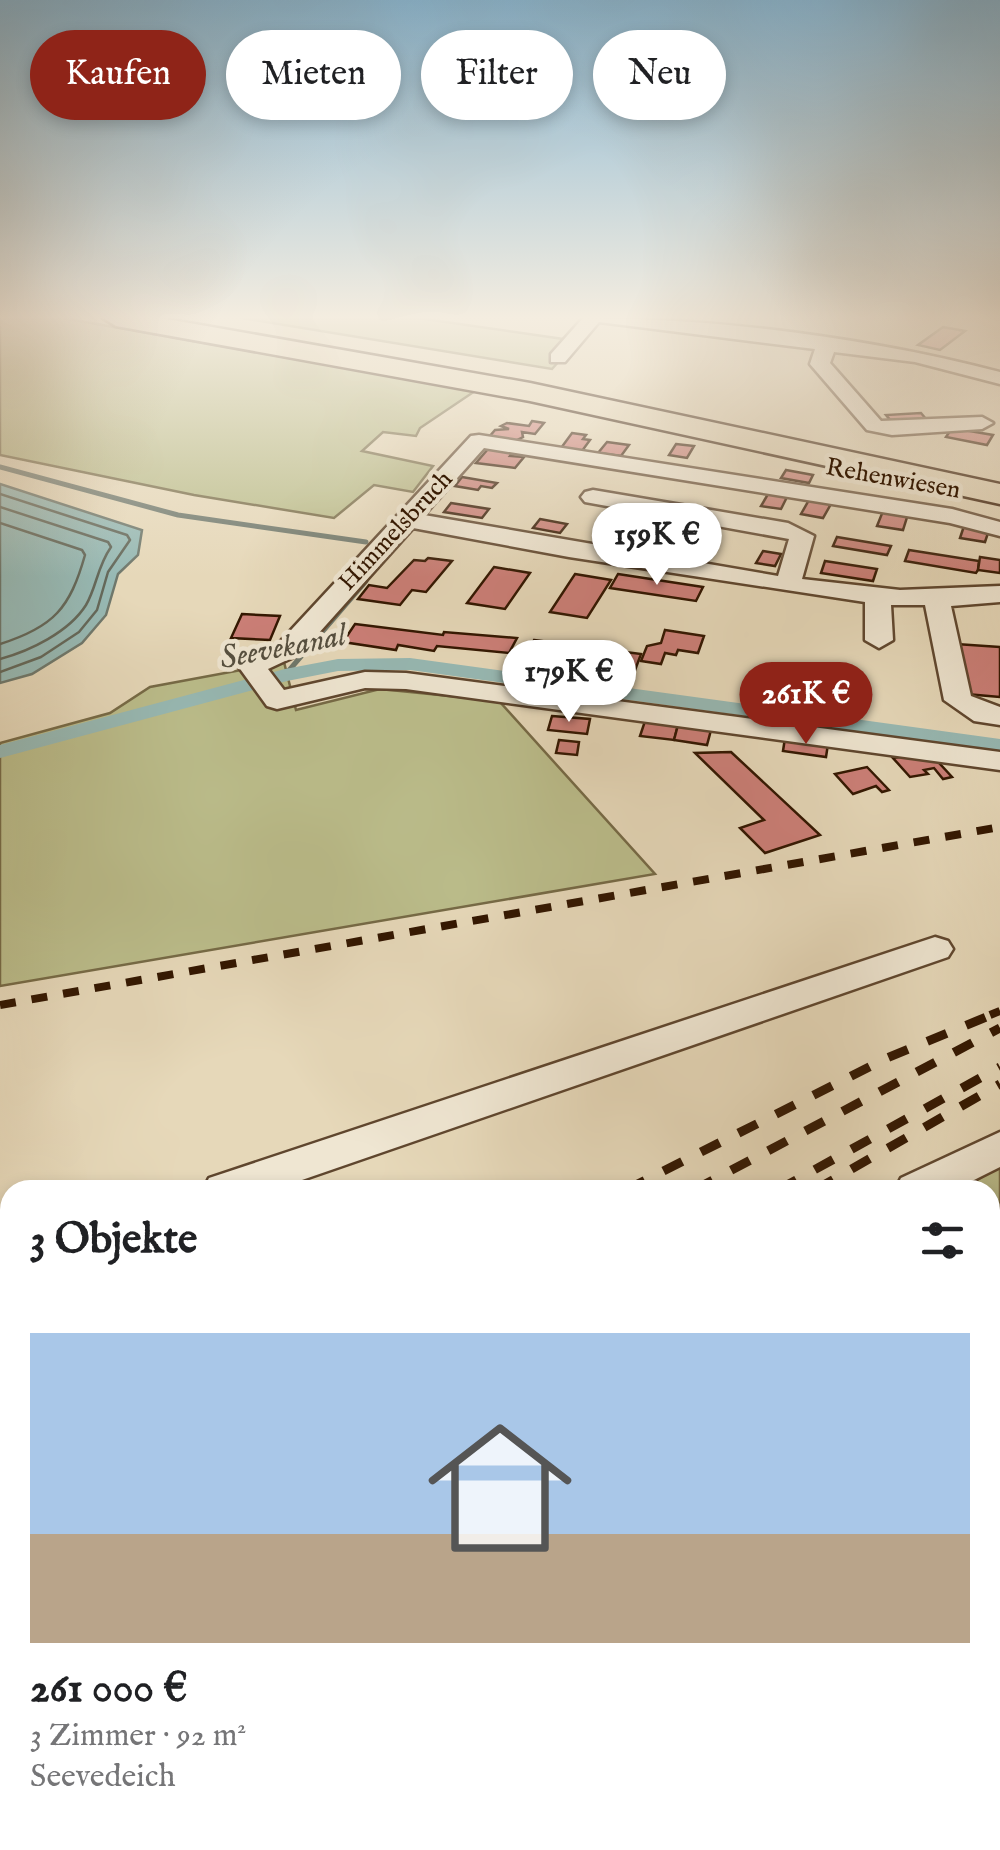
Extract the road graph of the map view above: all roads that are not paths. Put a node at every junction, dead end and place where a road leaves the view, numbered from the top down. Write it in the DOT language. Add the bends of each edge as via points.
graph roads {
  1 [pos="587,404"];
  2 [pos="655,404"];
  3 [pos="853,404"];
  4 [pos="982,424"];
  5 [pos="479,441"];
  6 [pos="1000,477"];
  7 [pos="1000,494"];
  8 [pos="593,497"];
  9 [pos="404,519"];
  10 [pos="1000,528"];
  11 [pos="788,585"];
  12 [pos="1000,594"];
  13 [pos="878,595"];
  14 [pos="940,596"];
  15 [pos="879,640"];
  16 [pos="1000,716"];
  17 [pos="1000,761"];
  18 [pos="935,949"];
  19 [pos="1000,1148"];
  20 [pos="254,1180"];
  21 [pos="936,1180"];
  1 -- 7 [label="highway"];
  2 -- 6 [label="highway"];
  3 -- 4 [label="street" via="874,426 892,429"];
  5 -- 9 [label="street, Himmelsbruch"];
  5 -- 10 [label="street, Rehenwiesen"];
  8 -- 11 [label="street" via="802,536"];
  9 -- 11 [label="street" via="561,559"];
  9 -- 17 [label="street, Himmelsbruch" via="290,648 252,666 267,686 406,681"];
  11 -- 13 [label="street"];
  12 -- 14 [label="street"];
  13 -- 14 [label="street"];
  13 -- 15 [label="street"];
  14 -- 16 [label="street" via="958,700"];
  18 -- 20 [label="street"];
  19 -- 21 [label="street"];
}
